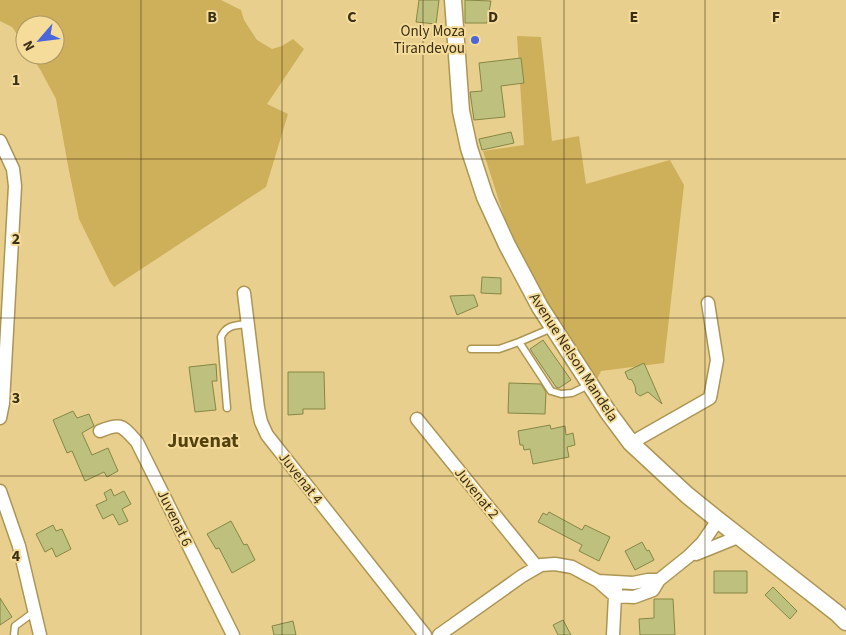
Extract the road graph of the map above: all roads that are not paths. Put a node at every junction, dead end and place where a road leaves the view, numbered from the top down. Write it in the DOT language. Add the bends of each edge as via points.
graph roads {
  1 [pos="452,0"];
  2 [pos="0,141"];
  3 [pos="5,280"];
  4 [pos="244,293"];
  5 [pos="708,303"];
  6 [pos="247,324"];
  7 [pos="553,327"];
  8 [pos="519,342"];
  9 [pos="471,349"];
  10 [pos="590,384"];
  11 [pos="227,408"];
  12 [pos="0,418"];
  13 [pos="417,419"];
  14 [pos="100,431"];
  15 [pos="631,444"];
  16 [pos="0,491"];
  17 [pos="718,520"];
  18 [pos="738,537"];
  19 [pos="688,556"];
  20 [pos="537,567"];
  21 [pos="659,580"];
  22 [pos="598,581"];
  23 [pos="617,582"];
  24 [pos="614,596"];
  25 [pos="34,612"];
  26 [pos="846,622"];
  27 [pos="14,635"];
  28 [pos="40,635"];
  29 [pos="233,635"];
  30 [pos="425,635"];
  31 [pos="439,635"];
  32 [pos="613,635"];
  1 -- 7 [label="street, Avenue Nelson Mandela" via="462,111 474,164 507,245"];
  2 -- 3 [label="street" via="13,169 15,186"];
  3 -- 12 [label="street"];
  4 -- 6 [label="street, Juvenat 4"];
  5 -- 15 [label="street" via="717,360 710,398"];
  6 -- 11 [label="lane" via="227,328 221,337"];
  6 -- 30 [label="street, Juvenat 4" via="260,422 267,435"];
  7 -- 8 [label="lane"];
  7 -- 10 [label="street, Avenue Nelson Mandela"];
  8 -- 9 [label="lane" via="499,349"];
  8 -- 10 [label="lane" via="551,390 561,394 572,393"];
  10 -- 15 [label="street, Avenue Nelson Mandela"];
  13 -- 20 [label="street, Juvenat 2"];
  14 -- 29 [label="street, Juvenat 6" via="113,425 123,427 137,442"];
  15 -- 17 [label="street, Avenue Nelson Mandela"];
  16 -- 25 [label="street" via="19,546"];
  17 -- 18 [label="street, Avenue Nelson Mandela"];
  17 -- 19 [label="street" via="703,542"];
  18 -- 19 [label="street"];
  18 -- 26 [label="street, Avenue Nelson Mandela"];
  19 -- 21 [label="street"];
  20 -- 22 [label="street" via="555,564 572,567"];
  20 -- 31 [label="street"];
  21 -- 23 [label="street"];
  21 -- 24 [label="street" via="653,590 634,597"];
  22 -- 23 [label="street"];
  22 -- 24 [label="street"];
  23 -- 24 [label="street"];
  24 -- 32 [label="street"];
  25 -- 27 [label="lane" via="15,626"];
  25 -- 28 [label="street"];
}
